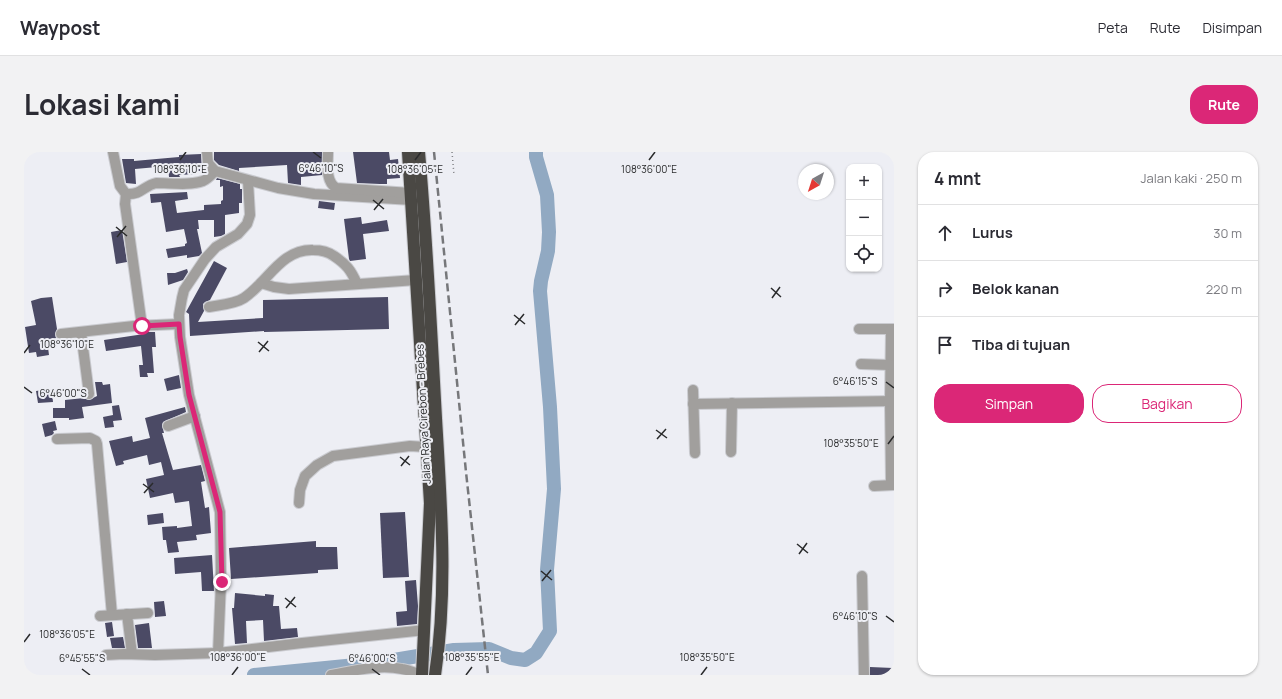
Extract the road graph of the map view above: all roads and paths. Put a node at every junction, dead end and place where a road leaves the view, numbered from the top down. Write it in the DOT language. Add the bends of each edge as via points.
graph roads {
  1 [pos="113,152"];
  2 [pos="207,152"];
  3 [pos="328,152"];
  4 [pos="408,152"];
  5 [pos="419,152"];
  6 [pos="452,152"];
  7 [pos="215,171"];
  8 [pos="454,174"];
  9 [pos="248,181"];
  10 [pos="126,194"];
  11 [pos="412,196"];
  12 [pos="416,280"];
  13 [pos="261,283"];
  14 [pos="357,284"];
  15 [pos="209,307"];
  16 [pos="179,324"];
  17 [pos="142,326"];
  18 [pos="859,329"];
  19 [pos="892,329"];
  20 [pos="81,332"];
  21 [pos="61,334"];
  22 [pos="860,364"];
  23 [pos="890,365"];
  24 [pos="693,390"];
  25 [pos="89,394"];
  26 [pos="892,401"];
  27 [pos="732,403"];
  28 [pos="693,404"];
  29 [pos="195,416"];
  30 [pos="168,426"];
  31 [pos="57,439"];
  32 [pos="432,447"];
  33 [pos="731,452"];
  34 [pos="695,453"];
  35 [pos="893,485"];
  36 [pos="874,486"];
  37 [pos="299,503"];
  38 [pos="862,576"];
  39 [pos="148,613"];
  40 [pos="127,614"];
  41 [pos="112,615"];
  42 [pos="100,616"];
  43 [pos="425,633"];
  44 [pos="218,653"];
  45 [pos="132,654"];
  46 [pos="106,655"];
  47 [pos="331,675"];
  48 [pos="422,675"];
  49 [pos="435,675"];
  50 [pos="864,675"];
  1 -- 10 [label="street" via="120,186"];
  2 -- 7 [label="street" via="208,163"];
  3 -- 11 [label="street" via="328,177 336,188"];
  4 -- 11 [label="highway, Jalan Raya Cirebon - Brebes"];
  5 -- 32 [label="highway, Jalan Raya Cirebon - Brebes" via="425,218"];
  6 -- 8 [label="path"];
  7 -- 9 [label="street"];
  7 -- 10 [label="street" via="202,182 156,183 141,192"];
  9 -- 11 [label="street" via="314,194"];
  9 -- 16 [label="street" via="250,215 247,224 241,232 213,250 198,269 183,293"];
  10 -- 17 [label="street" via="125,204"];
  11 -- 12 [label="highway, Jalan Raya Cirebon - Brebes"];
  12 -- 14 [label="street"];
  12 -- 32 [label="highway, Jalan Raya Cirebon - Brebes"];
  13 -- 14 [label="street" via="289,289"];
  13 -- 14 [label="street" via="292,254 312,250 327,252 339,259 352,272"];
  13 -- 15 [label="street" via="241,300"];
  16 -- 17 [label="street"];
  16 -- 29 [label="street" via="185,376"];
  17 -- 20 [label="street"];
  18 -- 19 [label="street"];
  19 -- 23 [label="street"];
  20 -- 21 [label="street"];
  20 -- 25 [label="street"];
  22 -- 23 [label="street"];
  23 -- 26 [label="street"];
  24 -- 28 [label="street"];
  26 -- 27 [label="street"];
  26 -- 35 [label="street"];
  27 -- 28 [label="street"];
  27 -- 33 [label="street"];
  28 -- 34 [label="street"];
  29 -- 30 [label="street"];
  29 -- 44 [label="street" via="220,512 222,582"];
  31 -- 41 [label="street" via="90,438 97,444"];
  32 -- 37 [label="street" via="410,446 333,456 305,476"];
  32 -- 43 [label="highway, Jalan Raya Cirebon - Brebes"];
  32 -- 49 [label="highway, Jalan Raya Cirebon - Brebes" via="443,553 440,634"];
  35 -- 36 [label="street"];
  38 -- 50 [label="street"];
  39 -- 40 [label="street"];
  40 -- 41 [label="street"];
  40 -- 45 [label="street"];
  41 -- 42 [label="street"];
  43 -- 44 [label="street"];
  43 -- 48 [label="highway, Jalan Raya Cirebon - Brebes"];
  44 -- 45 [label="street"];
  45 -- 46 [label="street"];
  47 -- 48 [label="street" via="391,667"];
}
